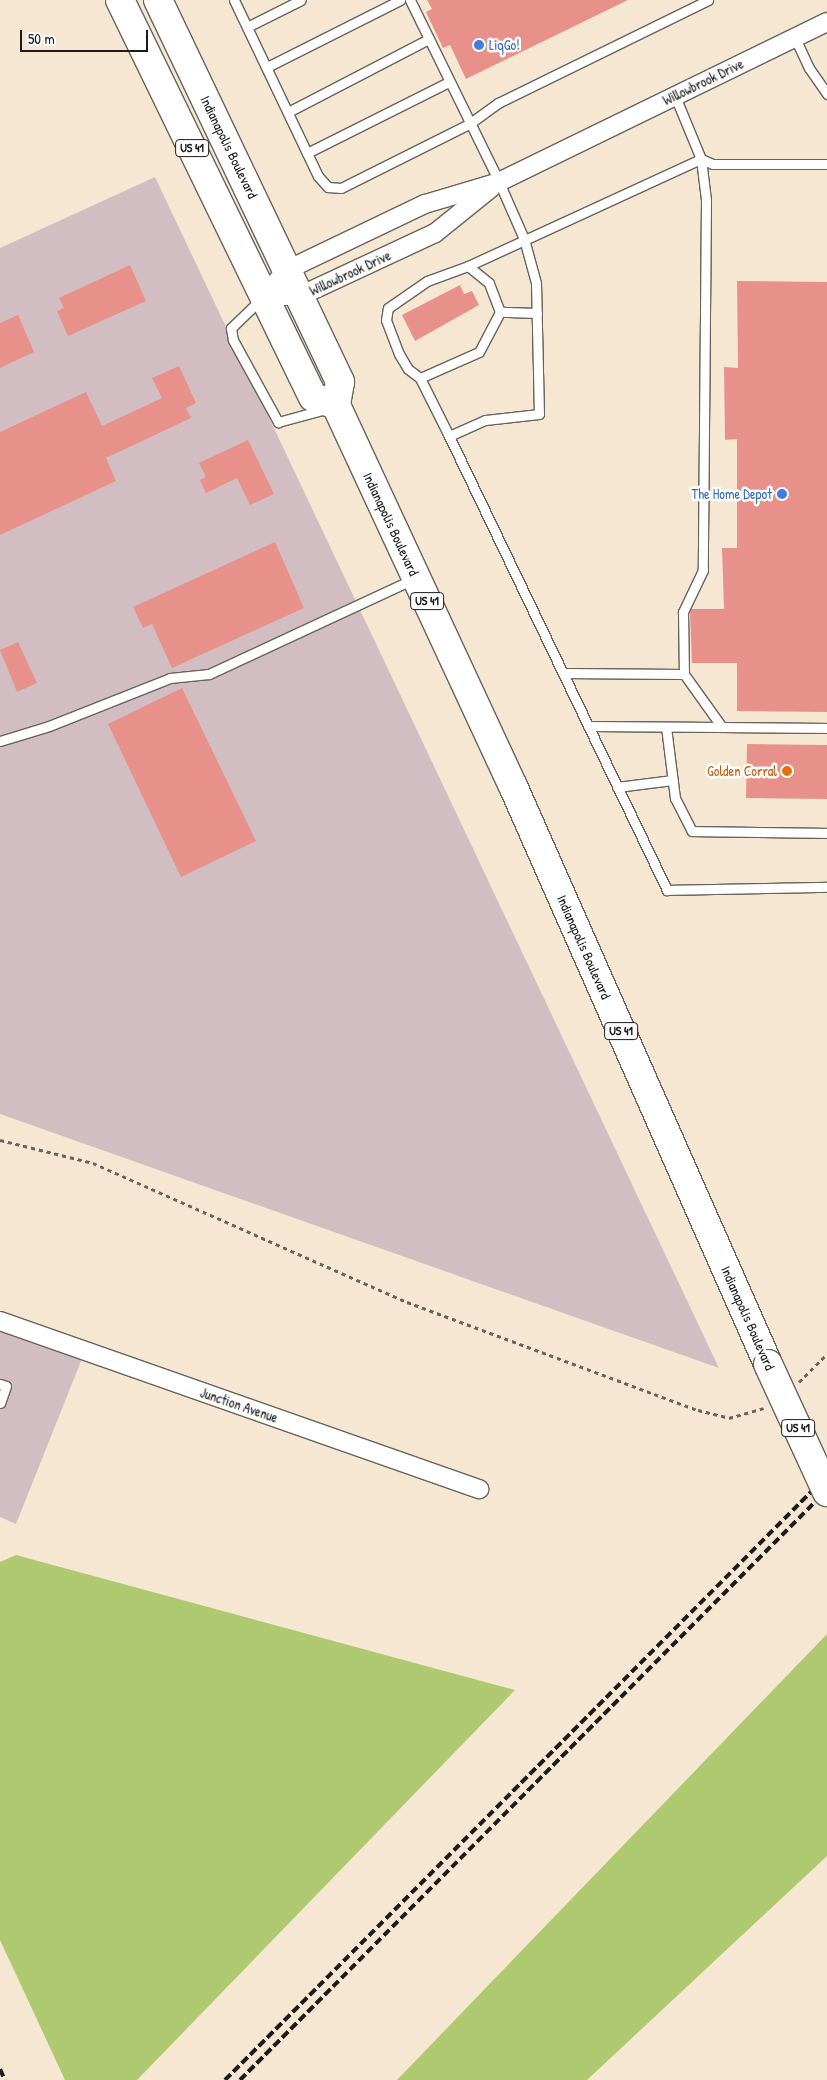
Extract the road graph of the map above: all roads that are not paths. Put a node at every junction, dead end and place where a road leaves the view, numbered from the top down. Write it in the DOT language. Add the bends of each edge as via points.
graph roads {
  1 [pos="120,0"];
  2 [pos="158,0"];
  3 [pos="234,0"];
  4 [pos="301,0"];
  5 [pos="400,0"];
  6 [pos="410,0"];
  7 [pos="708,0"];
  8 [pos="827,22"];
  9 [pos="247,27"];
  10 [pos="795,38"];
  11 [pos="428,39"];
  12 [pos="267,67"];
  13 [pos="449,82"];
  14 [pos="827,94"];
  15 [pos="675,96"];
  16 [pos="288,112"];
  17 [pos="469,124"];
  18 [pos="307,153"];
  19 [pos="700,159"];
  20 [pos="827,164"];
  21 [pos="499,182"];
  22 [pos="524,239"];
  23 [pos="468,266"];
  24 [pos="287,270"];
  25 [pos="264,296"];
  26 [pos="300,296"];
  27 [pos="500,312"];
  28 [pos="537,313"];
  29 [pos="420,378"];
  30 [pos="336,406"];
  31 [pos="449,436"];
  32 [pos="416,578"];
  33 [pos="563,673"];
  34 [pos="684,674"];
  35 [pos="588,726"];
  36 [pos="666,727"];
  37 [pos="722,727"];
  38 [pos="827,728"];
  39 [pos="0,741"];
  40 [pos="672,780"];
  41 [pos="618,787"];
  42 [pos="827,832"];
  43 [pos="827,887"];
  44 [pos="0,1321"];
  45 [pos="0,1384"];
  46 [pos="0,1402"];
  47 [pos="478,1489"];
  48 [pos="827,1492"];
  1 -- 25 [label="highway, US 41"];
  2 -- 24 [label="highway, Indianapolis Boulevard / US 41"];
  3 -- 9 [label="lane"];
  4 -- 9 [label="lane"];
  5 -- 12 [label="lane"];
  6 -- 11 [label="lane"];
  7 -- 17 [label="lane" via="498,103"];
  8 -- 10 [label="street, Willowbrook Drive"];
  9 -- 12 [label="lane"];
  10 -- 14 [label="lane" via="809,68"];
  10 -- 15 [label="street, Willowbrook Drive"];
  11 -- 13 [label="lane"];
  11 -- 16 [label="lane"];
  12 -- 16 [label="lane"];
  13 -- 17 [label="lane"];
  13 -- 18 [label="lane"];
  15 -- 19 [label="lane"];
  15 -- 21 [label="street, Willowbrook Drive"];
  16 -- 18 [label="lane"];
  17 -- 18 [label="lane" via="341,188 328,187 318,176"];
  17 -- 21 [label="lane"];
  19 -- 20 [label="lane" via="713,164"];
  19 -- 22 [label="lane"];
  19 -- 34 [label="lane" via="706,200 704,570 683,612"];
  21 -- 22 [label="lane"];
  21 -- 24 [label="street, Willowbrook Drive" via="425,204"];
  21 -- 26 [label="street, Willowbrook Drive" via="435,233"];
  22 -- 23 [label="lane"];
  22 -- 28 [label="lane" via="536,283"];
  23 -- 27 [label="lane" via="489,283"];
  23 -- 29 [label="lane" via="427,281 388,308 386,320 399,354 408,369"];
  24 -- 25 [label="street, Willowbrook Drive"];
  24 -- 26 [label="highway, Indianapolis Boulevard / US 41"];
  25 -- 26 [label="street, Willowbrook Drive"];
  25 -- 30 [label="highway, US 41" via="313,397"];
  25 -- 30 [label="lane" via="231,328 233,340 278,422"];
  26 -- 30 [label="highway, Indianapolis Boulevard / US 41" via="340,382"];
  27 -- 28 [label="lane"];
  27 -- 29 [label="lane" via="479,352"];
  28 -- 31 [label="lane" via="540,414 485,420"];
  29 -- 31 [label="lane"];
  30 -- 32 [label="highway, Indianapolis Boulevard / US 41"];
  31 -- 33 [label="lane"];
  32 -- 39 [label="lane" via="209,674 170,678 49,726"];
  32 -- 48 [label="highway, Indianapolis Boulevard / US 41, bridge" via="513,786"];
  33 -- 34 [label="lane"];
  33 -- 35 [label="lane"];
  34 -- 37 [label="lane"];
  35 -- 36 [label="lane"];
  35 -- 41 [label="lane"];
  36 -- 37 [label="lane"];
  36 -- 40 [label="lane"];
  37 -- 38 [label="lane"];
  40 -- 41 [label="lane"];
  40 -- 42 [label="lane" via="675,798 692,831"];
  41 -- 43 [label="lane" via="667,890"];
  44 -- 47 [label="street, Junction Avenue"];
  45 -- 46 [label="lane" via="6,1386"];
}
